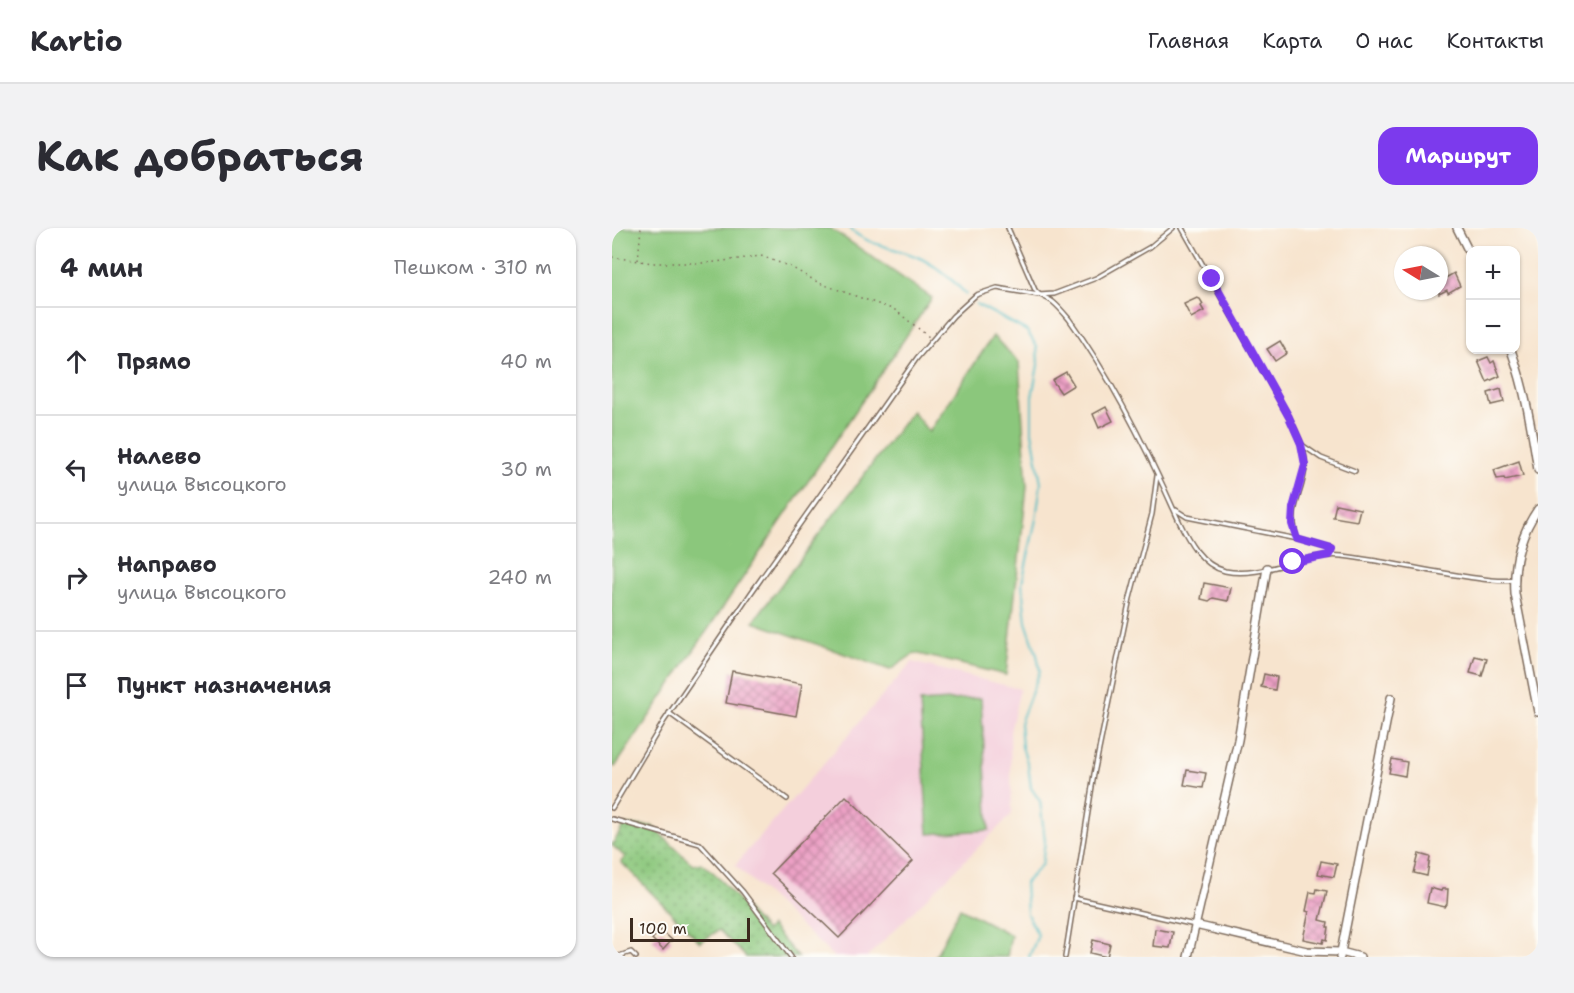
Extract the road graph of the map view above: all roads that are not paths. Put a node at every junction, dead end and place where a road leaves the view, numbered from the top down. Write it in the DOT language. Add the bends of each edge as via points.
graph roads {
  1 [pos="1008,228"];
  2 [pos="1173,228"];
  3 [pos="1182,228"];
  4 [pos="1457,228"];
  5 [pos="1466,246"];
  6 [pos="1039,296"];
  7 [pos="1512,354"];
  8 [pos="1301,444"];
  9 [pos="1538,470"];
  10 [pos="1355,471"];
  11 [pos="1157,474"];
  12 [pos="1173,506"];
  13 [pos="1538,510"];
  14 [pos="1297,539"];
  15 [pos="1329,555"];
  16 [pos="1267,568"];
  17 [pos="1514,580"];
  18 [pos="1391,698"];
  19 [pos="1538,712"];
  20 [pos="669,713"];
  21 [pos="787,799"];
  22 [pos="612,808"];
  23 [pos="612,819"];
  24 [pos="1074,898"];
  25 [pos="1195,925"];
  26 [pos="1340,955"];
  27 [pos="616,957"];
  28 [pos="636,957"];
  29 [pos="791,957"];
  30 [pos="1065,957"];
  31 [pos="1188,957"];
  32 [pos="1360,957"];
  1 -- 6 [label="lane"];
  2 -- 6 [label="lane" via="1096,278"];
  3 -- 8 [label="lane"];
  4 -- 5 [label="street"];
  6 -- 11 [label="lane" via="1052,301 1087,346"];
  6 -- 20 [label="lane" via="997,288 976,295 917,358"];
  7 -- 9 [label="street"];
  8 -- 10 [label="lane" via="1321,458"];
  8 -- 14 [label="lane" via="1305,465 1292,524"];
  11 -- 12 [label="lane"];
  11 -- 24 [label="lane" via="1152,514 1130,598 1094,774"];
  12 -- 14 [label="lane" via="1187,517"];
  12 -- 16 [label="lane" via="1198,554 1216,568 1239,572"];
  13 -- 17 [label="street" via="1518,550"];
  14 -- 15 [label="lane" via="1332,549"];
  15 -- 16 [label="lane"];
  15 -- 17 [label="lane"];
  16 -- 25 [label="street" via="1238,740"];
  17 -- 19 [label="street"];
  18 -- 26 [label="street"];
  20 -- 21 [label="lane"];
  20 -- 22 [label="lane"];
  23 -- 29 [label="lane" via="700,844 743,892"];
  24 -- 25 [label="lane"];
  24 -- 30 [label="lane"];
  25 -- 26 [label="street"];
  25 -- 31 [label="street"];
  26 -- 32 [label="street"];
  27 -- 28 [label="lane" via="631,952"];
}
